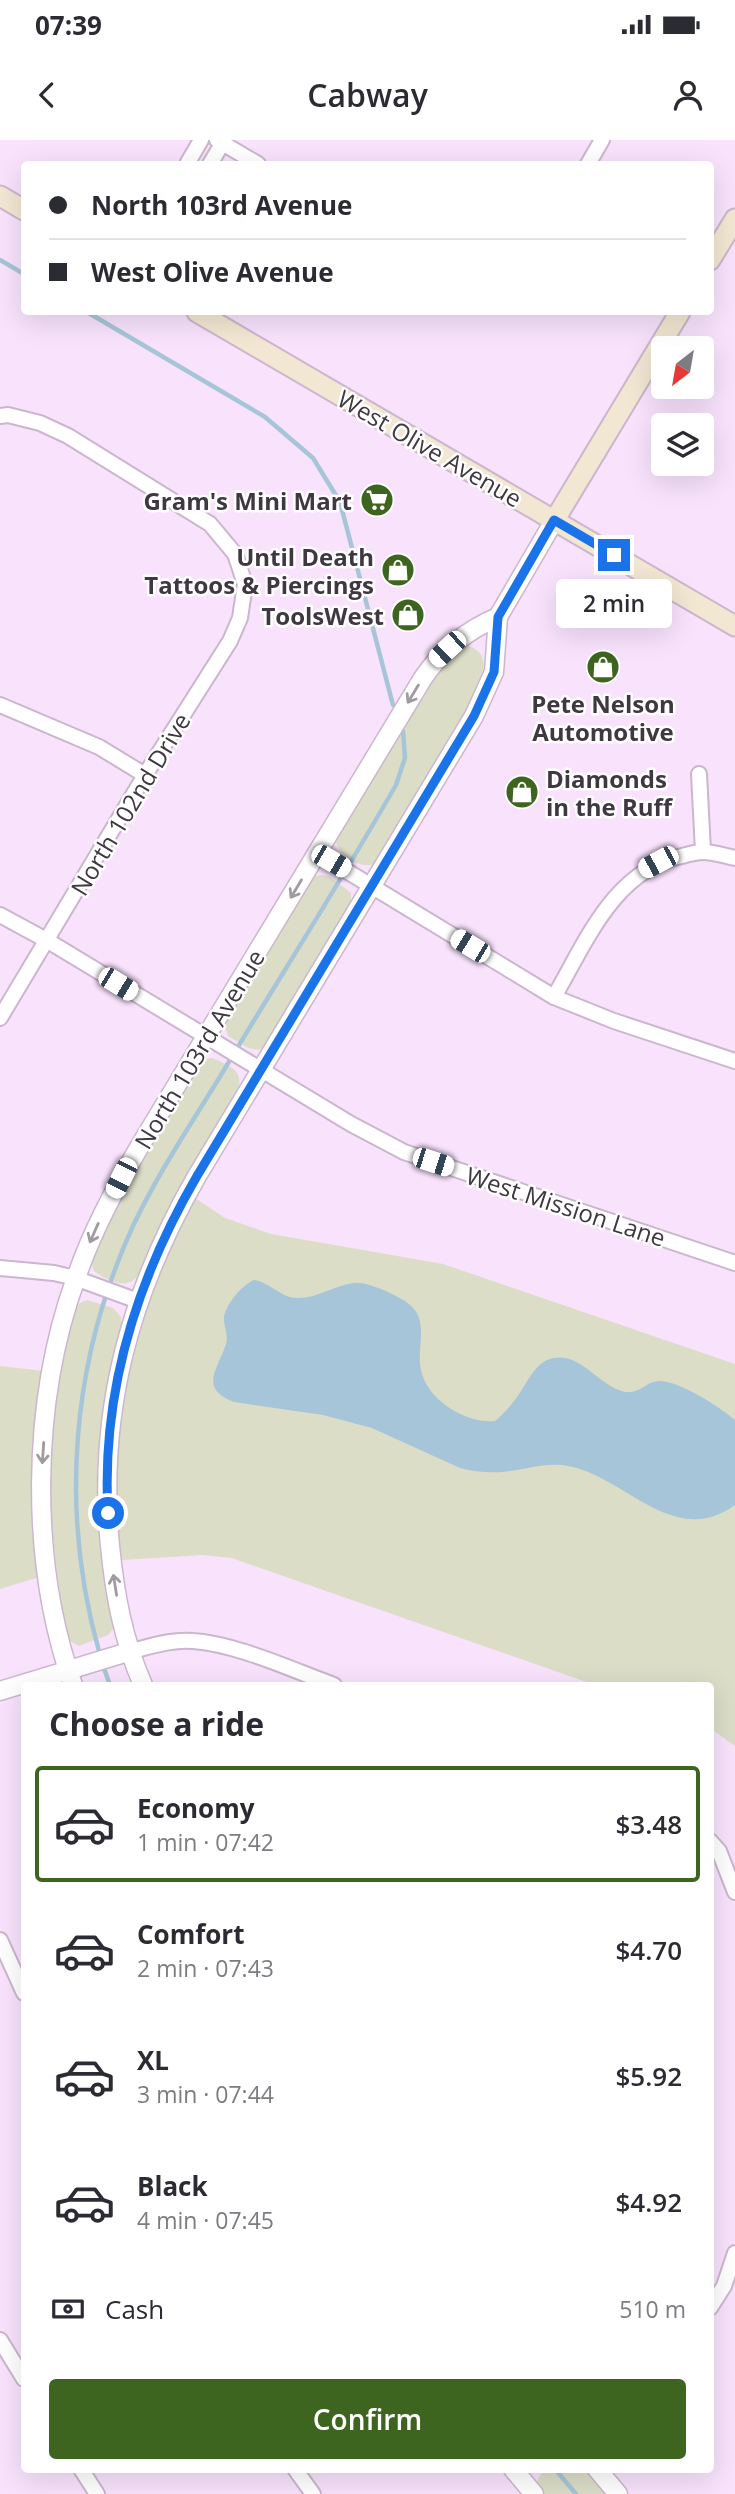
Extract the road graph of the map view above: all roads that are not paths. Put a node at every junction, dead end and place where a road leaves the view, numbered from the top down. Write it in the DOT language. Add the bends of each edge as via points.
graph roads {
  1 [pos="201,140"];
  2 [pos="602,140"];
  3 [pos="220,142"];
  4 [pos="189,161"];
  5 [pos="211,161"];
  6 [pos="253,161"];
  7 [pos="590,161"];
  8 [pos="0,196"];
  9 [pos="21,208"];
  10 [pos="735,219"];
  11 [pos="714,253"];
  12 [pos="202,315"];
  13 [pos="678,315"];
  14 [pos="0,416"];
  15 [pos="554,520"];
  16 [pos="498,617"];
  17 [pos="735,626"];
  18 [pos="0,705"];
  19 [pos="699,774"];
  20 [pos="145,775"];
  21 [pos="703,852"];
  22 [pos="317,853"];
  23 [pos="735,858"];
  24 [pos="372,886"];
  25 [pos="0,915"];
  26 [pos="48,941"];
  27 [pos="554,997"];
  28 [pos="0,1018"];
  29 [pos="207,1037"];
  30 [pos="735,1061"];
  31 [pos="262,1069"];
  32 [pos="735,1263"];
  33 [pos="0,1268"];
  34 [pos="75,1278"];
  35 [pos="138,1301"];
  36 [pos="128,1652"];
  37 [pos="71,1678"];
  38 [pos="49,1682"];
  39 [pos="142,1682"];
  40 [pos="326,1682"];
  41 [pos="21,1687"];
  42 [pos="0,1691"];
  43 [pos="714,1845"];
  44 [pos="735,1892"];
  45 [pos="0,1940"];
  46 [pos="21,1986"];
  47 [pos="735,2253"];
  48 [pos="714,2302"];
  49 [pos="0,2340"];
  50 [pos="21,2374"];
  51 [pos="83,2473"];
  52 [pos="298,2473"];
  53 [pos="522,2473"];
  54 [pos="600,2473"];
  55 [pos="97,2494"];
  56 [pos="313,2494"];
  57 [pos="534,2494"];
  58 [pos="618,2494"];
  1 -- 4 [label="street"];
  2 -- 7 [label="street"];
  3 -- 5 [label="street"];
  3 -- 6 [label="street"];
  8 -- 9 [label="main road"];
  10 -- 11 [label="main road"];
  12 -- 15 [label="main road, West Olive Avenue"];
  13 -- 15 [label="main road, North 103rd Avenue"];
  14 -- 20 [label="street, North 102nd Drive" via="40,423 68,436 210,524 235,554 245,584 240,618"];
  15 -- 16 [label="street, North 103rd Avenue"];
  15 -- 17 [label="main road, West Olive Avenue"];
  16 -- 22 [label="street, North 103rd Avenue, one-way" via="480,625 435,660"];
  16 -- 24 [label="street, North 103rd Avenue" via="494,672 486,692"];
  18 -- 20 [label="street" via="99,747"];
  19 -- 21 [label="street"];
  20 -- 26 [label="street, North 102nd Drive"];
  21 -- 23 [label="street"];
  21 -- 27 [label="street" via="658,862 628,883 597,922"];
  22 -- 24 [label="street"];
  22 -- 29 [label="street, North 103rd Avenue, one-way"];
  24 -- 27 [label="street"];
  24 -- 31 [label="street, North 103rd Avenue"];
  25 -- 26 [label="street, West Mission Lane"];
  26 -- 28 [label="street, North 102nd Drive"];
  26 -- 29 [label="street, West Mission Lane"];
  27 -- 30 [label="street"];
  29 -- 31 [label="street, West Mission Lane"];
  29 -- 34 [label="street, North 103rd Avenue, one-way" via="121,1178"];
  31 -- 32 [label="street, West Mission Lane" via="404,1152"];
  31 -- 35 [label="street, North 103rd Avenue" via="181,1203"];
  33 -- 34 [label="street"];
  34 -- 35 [label="street"];
  34 -- 37 [label="street, North 103rd Avenue, one-way" via="55,1353 42,1471 47,1576"];
  36 -- 35 [label="street, North 103rd Avenue, one-way" via="112,1568 107,1448 115,1386"];
  36 -- 37 [label="street"];
  36 -- 39 [label="street, North 103rd Avenue"];
  36 -- 40 [label="street" via="190,1640 231,1648"];
  37 -- 38 [label="street"];
  41 -- 42 [label="street"];
  43 -- 44 [label="street"];
  45 -- 46 [label="street"];
  47 -- 48 [label="street"];
  49 -- 50 [label="street"];
  51 -- 55 [label="street"];
  52 -- 56 [label="street"];
  53 -- 57 [label="street"];
  54 -- 58 [label="street"];
}
